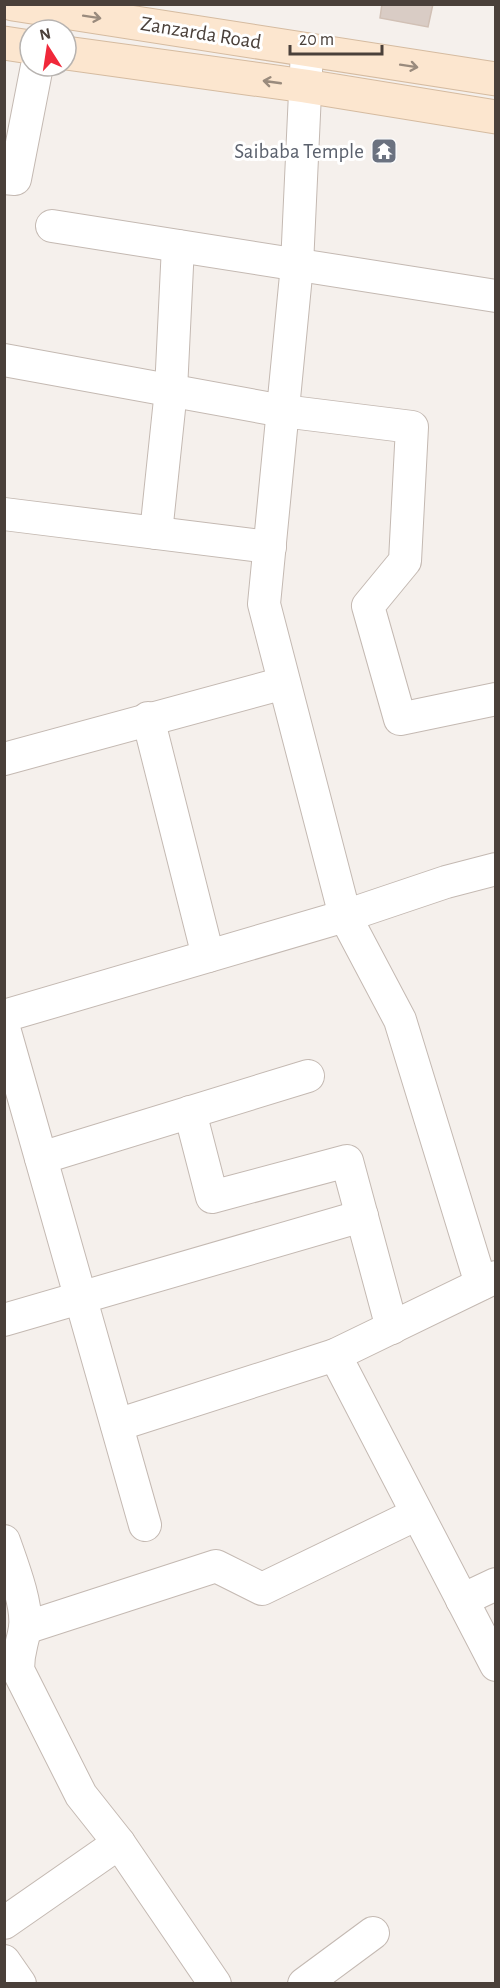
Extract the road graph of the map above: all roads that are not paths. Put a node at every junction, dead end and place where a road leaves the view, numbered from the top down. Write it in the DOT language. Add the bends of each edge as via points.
graph roads {
  1 [pos="13,4"];
  2 [pos="307,50"];
  3 [pos="78,55"];
  4 [pos="35,78"];
  5 [pos="495,79"];
  6 [pos="305,86"];
  7 [pos="495,117"];
  8 [pos="4,178"];
  9 [pos="52,226"];
  10 [pos="178,246"];
  11 [pos="297,265"];
  12 [pos="495,296"];
  13 [pos="4,360"];
  14 [pos="171,390"];
  15 [pos="282,411"];
  16 [pos="4,514"];
  17 [pos="156,533"];
  18 [pos="270,547"];
  19 [pos="284,683"];
  20 [pos="495,699"];
  21 [pos="148,718"];
  22 [pos="4,759"];
  23 [pos="495,869"];
  24 [pos="345,916"];
  25 [pos="208,956"];
  26 [pos="4,1016"];
  27 [pos="4,1028"];
  28 [pos="308,1076"];
  29 [pos="190,1112"];
  30 [pos="41,1158"];
  31 [pos="362,1216"];
  32 [pos="488,1281"];
  33 [pos="82,1298"];
  34 [pos="4,1320"];
  35 [pos="392,1328"];
  36 [pos="335,1355"];
  37 [pos="117,1425"];
  38 [pos="417,1514"];
  39 [pos="145,1525"];
  40 [pos="7,1560"];
  41 [pos="495,1584"];
  42 [pos="462,1600"];
  43 [pos="25,1628"];
  44 [pos="495,1665"];
  45 [pos="119,1843"];
  46 [pos="4,1923"];
  47 [pos="373,1933"];
  48 [pos="4,1961"];
  49 [pos="20,1983"];
  50 [pos="215,1983"];
  51 [pos="304,1983"];
  1 -- 2 [label="main road, Zanzarda Road, one-way"];
  2 -- 5 [label="main road, Zanzarda Road, one-way"];
  2 -- 6 [label="street"];
  6 -- 3 [label="main road, one-way"];
  4 -- 8 [label="street" via="15,179"];
  6 -- 7 [label="main road"];
  6 -- 11 [label="street"];
  9 -- 10 [label="street"];
  10 -- 11 [label="street"];
  10 -- 14 [label="street"];
  11 -- 12 [label="street"];
  11 -- 15 [label="street"];
  13 -- 14 [label="street"];
  14 -- 15 [label="street"];
  14 -- 17 [label="street"];
  15 -- 18 [label="street"];
  15 -- 20 [label="street" via="412,428 405,561 368,606 399,719"];
  16 -- 17 [label="street"];
  17 -- 18 [label="street"];
  18 -- 19 [label="street" via="264,604"];
  19 -- 21 [label="street"];
  19 -- 24 [label="street"];
  21 -- 22 [label="street"];
  21 -- 25 [label="street"];
  23 -- 24 [label="street"];
  24 -- 25 [label="street"];
  24 -- 32 [label="street" via="400,1020"];
  25 -- 26 [label="street"];
  27 -- 30 [label="street"];
  28 -- 29 [label="street"];
  29 -- 30 [label="street"];
  29 -- 31 [label="street" via="212,1197 347,1161"];
  30 -- 33 [label="street"];
  31 -- 33 [label="street"];
  31 -- 35 [label="street"];
  32 -- 35 [label="street"];
  33 -- 34 [label="street"];
  33 -- 37 [label="street"];
  35 -- 36 [label="street"];
  36 -- 37 [label="street"];
  36 -- 38 [label="street"];
  37 -- 39 [label="street"];
  38 -- 42 [label="street"];
  38 -- 43 [label="street" via="262,1589 216,1566"];
  40 -- 43 [label="street" via="24,1609"];
  41 -- 42 [label="street"];
  42 -- 44 [label="street"];
  43 -- 45 [label="street" via="18,1650 18,1670 81,1795"];
  45 -- 46 [label="street"];
  45 -- 50 [label="street"];
  47 -- 51 [label="street"];
  48 -- 49 [label="street"];
}
